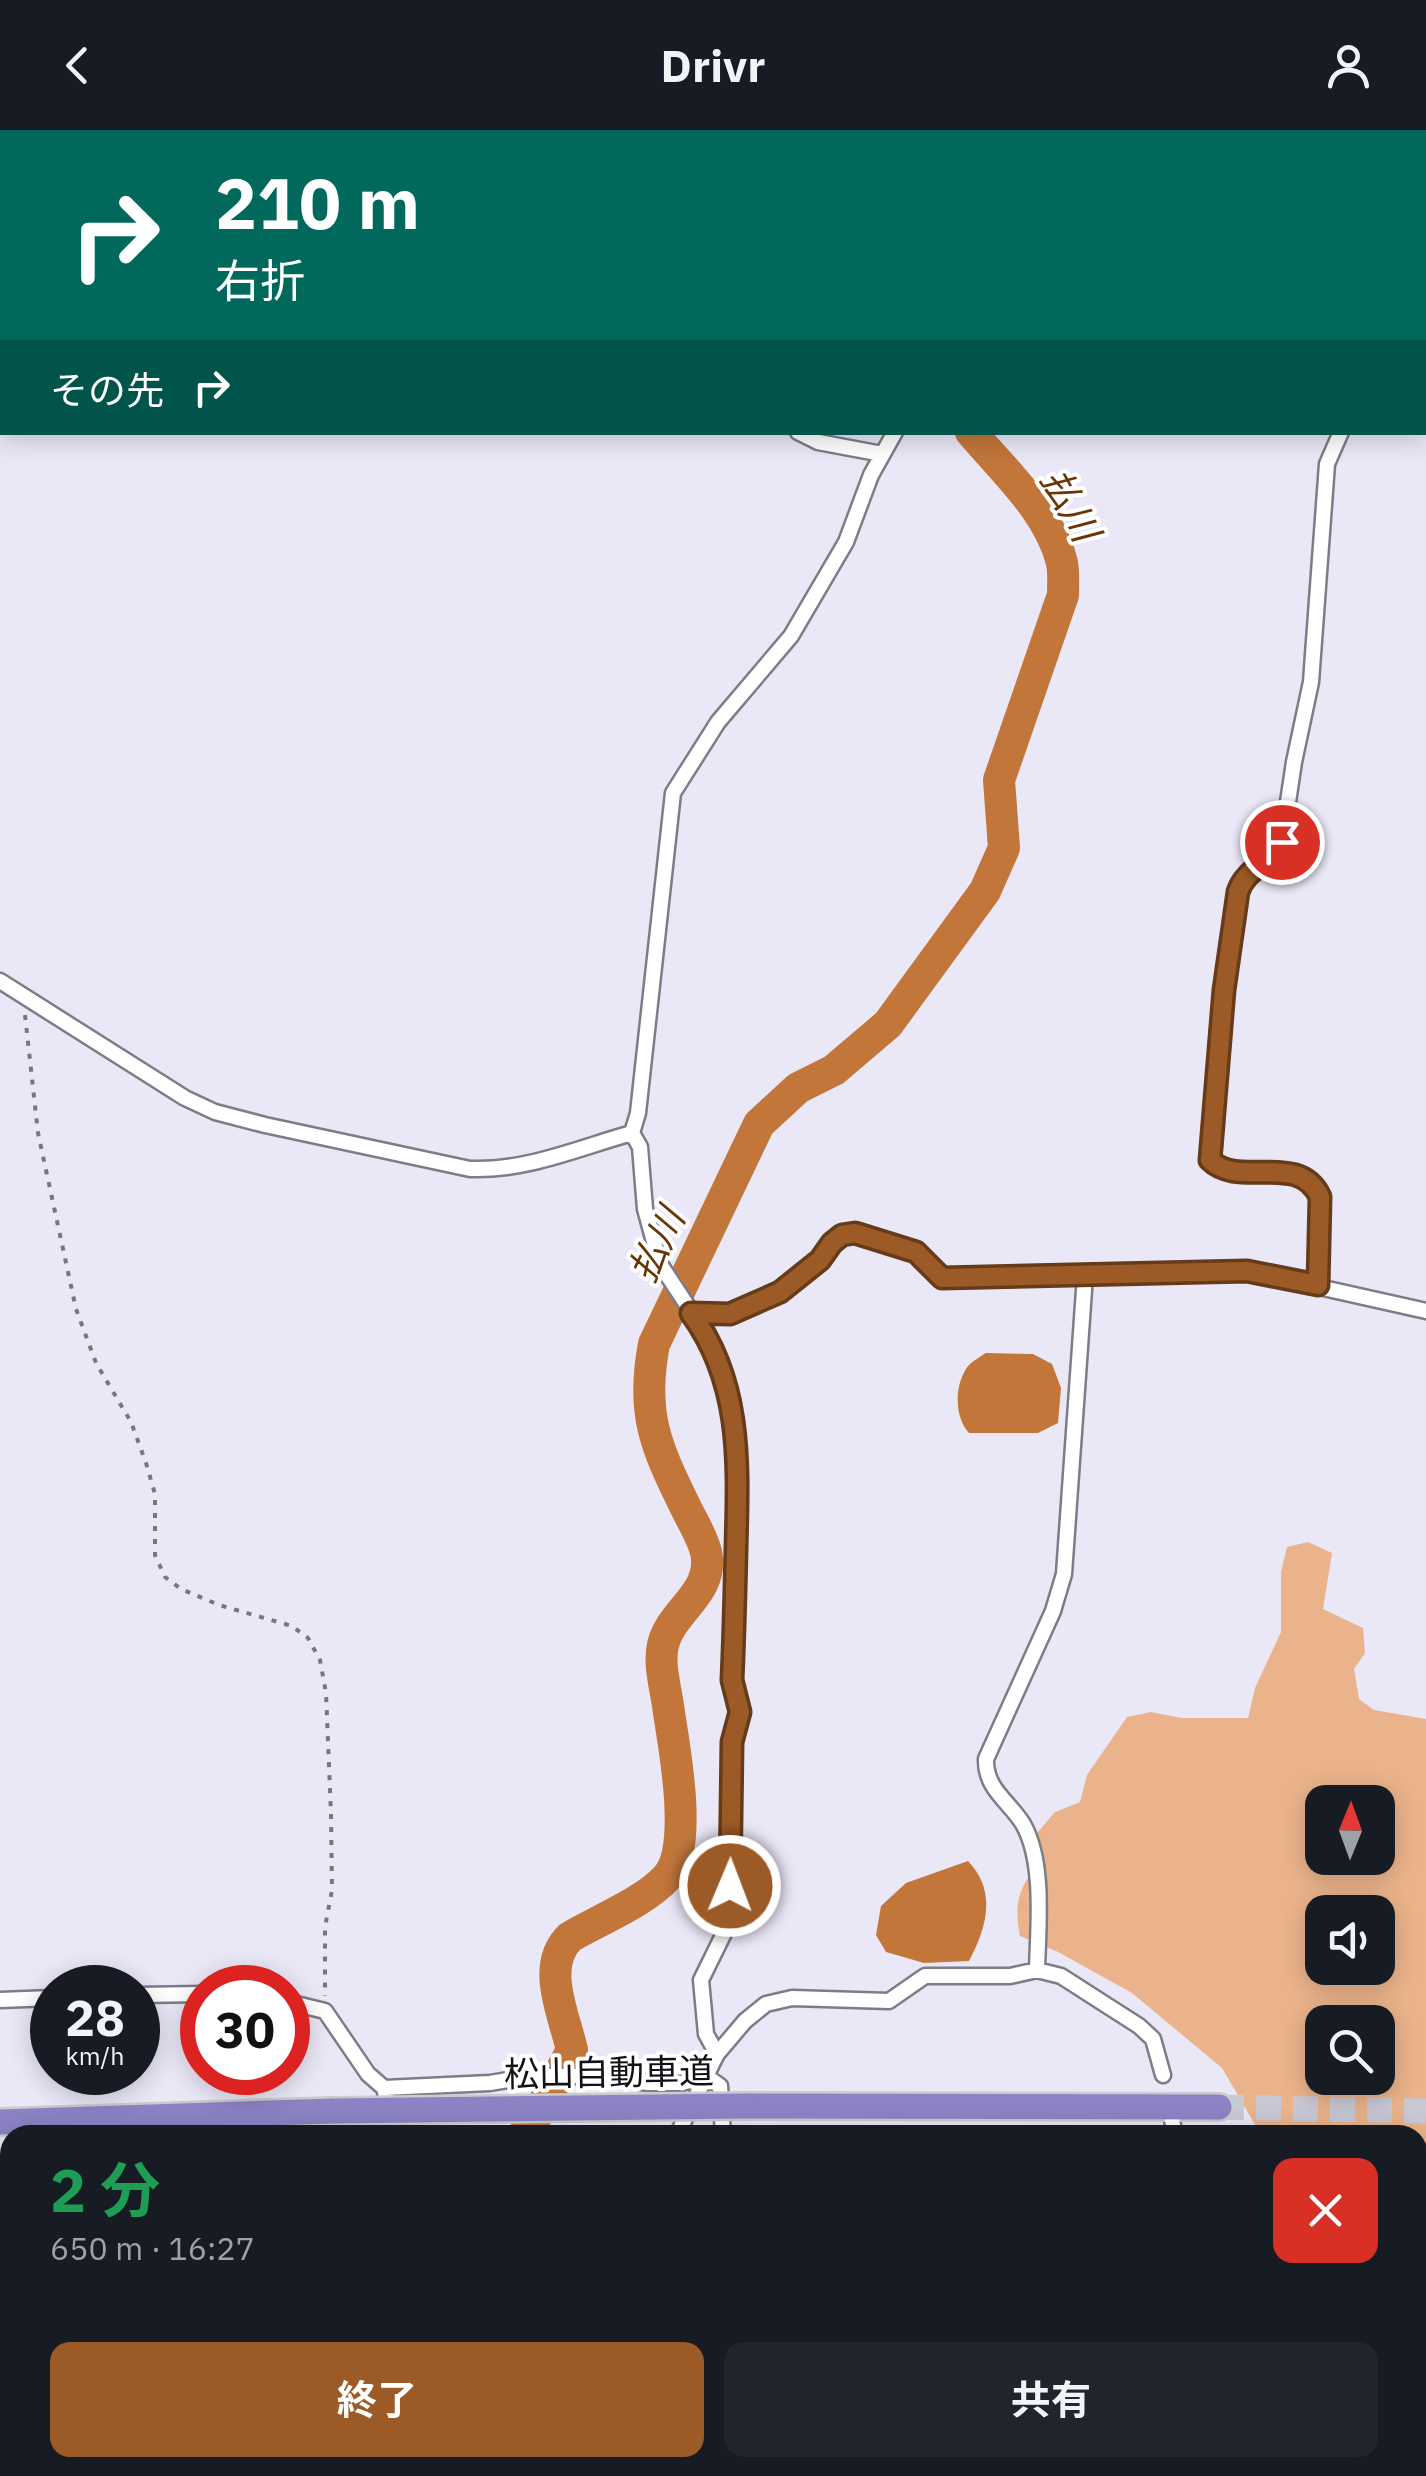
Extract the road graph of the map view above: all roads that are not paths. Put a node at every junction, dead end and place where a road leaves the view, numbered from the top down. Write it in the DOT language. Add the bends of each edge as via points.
graph roads {
  1 [pos="804,435"];
  2 [pos="893,435"];
  3 [pos="1340,435"];
  4 [pos="882,454"];
  5 [pos="0,981"];
  6 [pos="632,1133"];
  7 [pos="1085,1276"];
  8 [pos="1318,1285"];
  9 [pos="1426,1311"];
  10 [pos="691,1313"];
  11 [pos="1036,1970"];
  12 [pos="30,1999"];
  13 [pos="0,2000"];
  14 [pos="310,2007"];
  15 [pos="717,2054"];
  16 [pos="706,2076"];
  17 [pos="1163,2076"];
  18 [pos="384,2088"];
  19 [pos="1219,2107"];
  20 [pos="0,2122"];
  21 [pos="393,2125"];
  22 [pos="681,2125"];
  23 [pos="722,2125"];
  1 -- 4 [label="street"];
  2 -- 4 [label="street"];
  3 -- 8 [label="street" via="1327,464 1311,682 1282,842 1238,892 1209,1150 1219,1168 1299,1176 1316,1188"];
  4 -- 6 [label="street" via="846,542 791,636 718,722 673,793"];
  5 -- 6 [label="street" via="185,1098 265,1124 498,1170"];
  6 -- 10 [label="street" via="660,1264"];
  7 -- 8 [label="street" via="1247,1271"];
  7 -- 10 [label="street" via="942,1278 916,1252 855,1233 842,1235 780,1292 730,1314"];
  7 -- 11 [label="street" via="1064,1574 985,1771 1024,1825 1033,1858"];
  8 -- 9 [label="street"];
  10 -- 15 [label="street" via="718,1358 732,1400 738,1462 732,1680 740,1712 732,1742 730,1921 701,1980 706,2034"];
  11 -- 15 [label="street" via="925,1976 888,2001 792,1998 766,2004"];
  11 -- 17 [label="street" via="1061,1976 1139,2026 1153,2039"];
  12 -- 13 [label="street"];
  14 -- 18 [label="street" via="326,2011"];
  15 -- 16 [label="street"];
  16 -- 18 [label="street" via="648,2083 530,2076"];
  16 -- 22 [label="street"];
  16 -- 23 [label="street" via="720,2086"];
  18 -- 21 [label="street"];
  19 -- 20 [label="highway, 松山自動車道, bridge" via="333,2111"];
}
